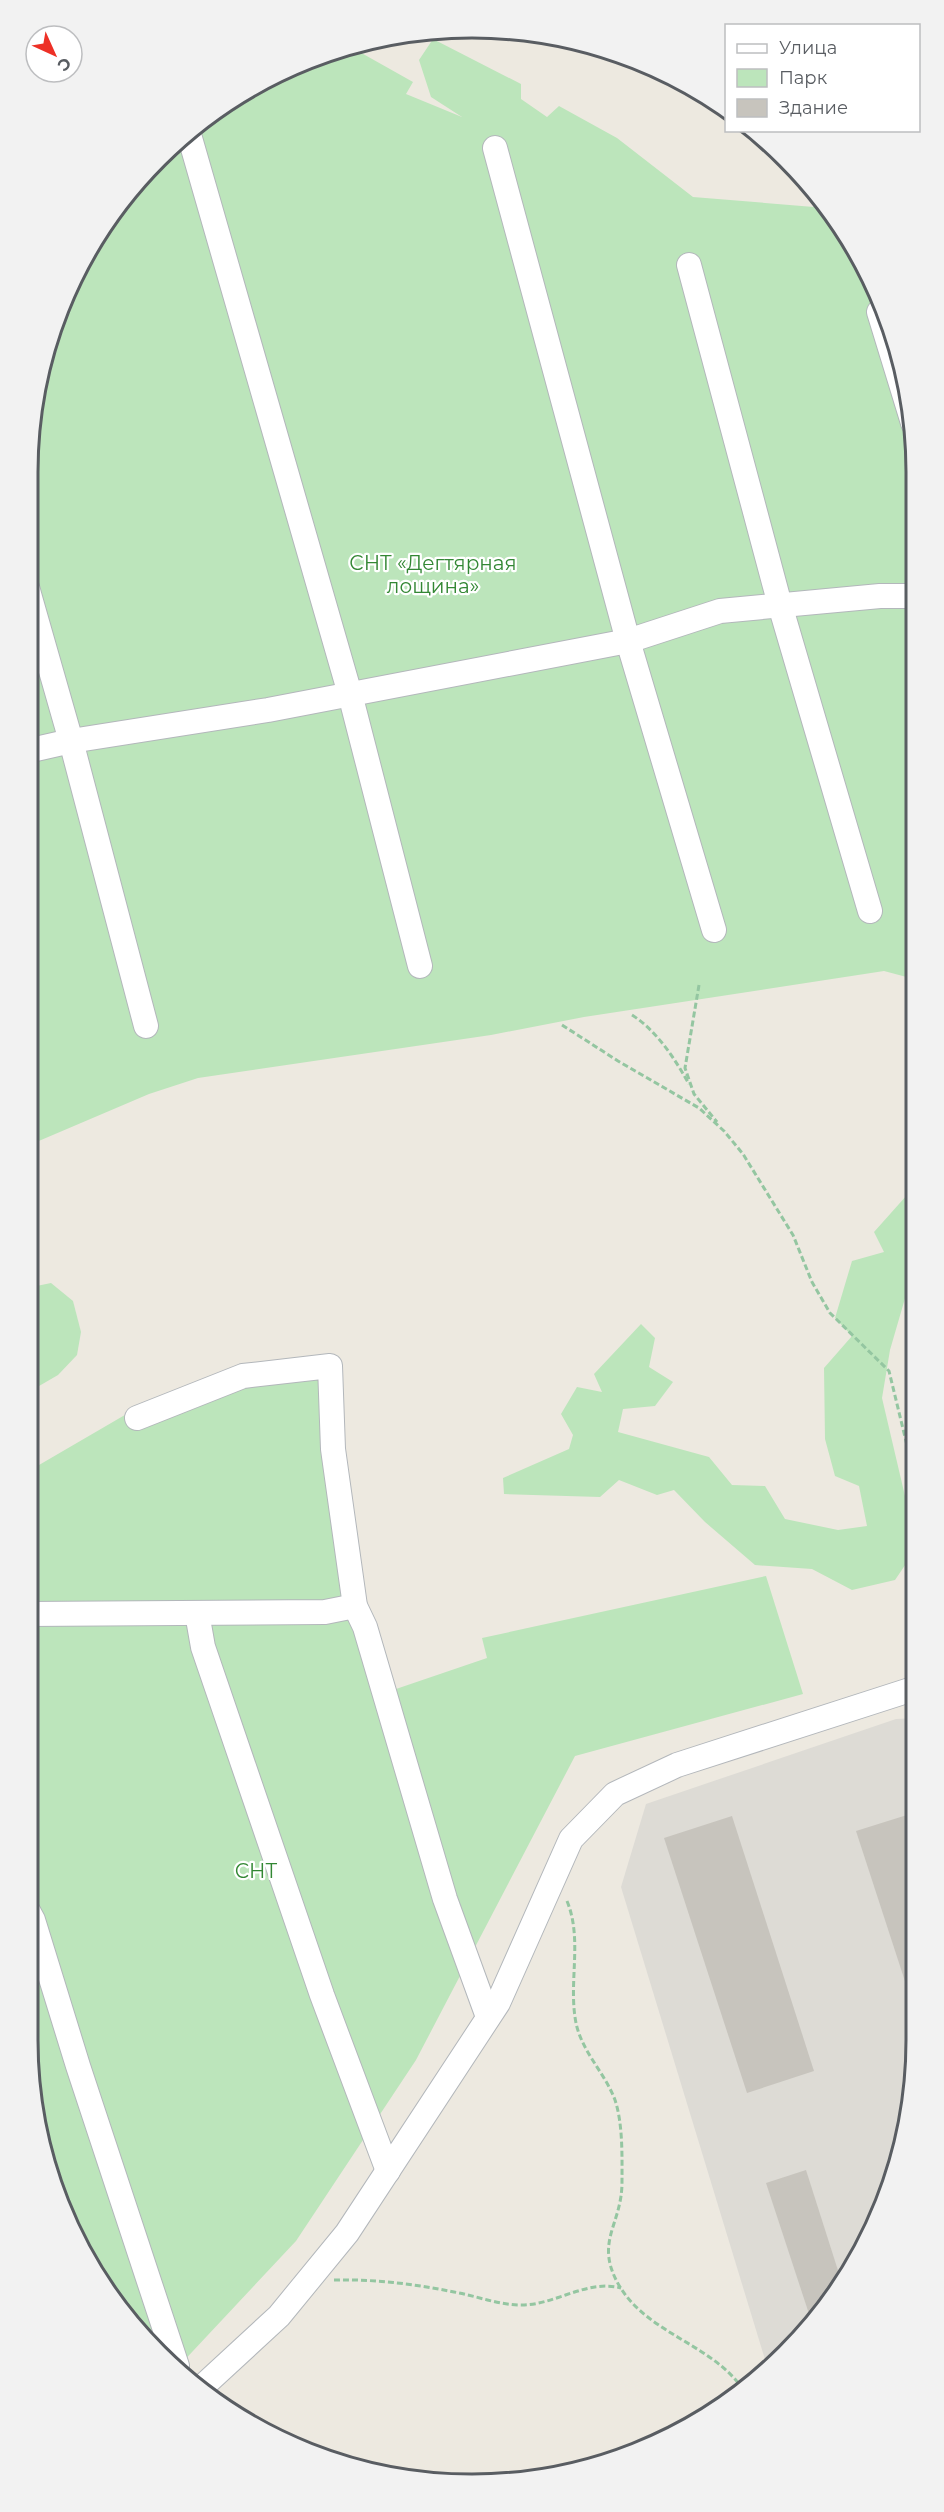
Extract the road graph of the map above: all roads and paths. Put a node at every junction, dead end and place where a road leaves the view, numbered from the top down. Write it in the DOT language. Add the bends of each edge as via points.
graph roads {
  1 [pos="191,141"];
  2 [pos="495,148"];
  3 [pos="689,266"];
  4 [pos="906,596"];
  5 [pos="780,605"];
  6 [pos="38,626"];
  7 [pos="628,640"];
  8 [pos="350,694"];
  9 [pos="71,741"];
  10 [pos="38,748"];
  11 [pos="870,911"];
  12 [pos="714,930"];
  13 [pos="420,966"];
  14 [pos="699,985"];
  15 [pos="632,1015"];
  16 [pos="562,1025"];
  17 [pos="146,1026"];
  18 [pos="694,1094"];
  19 [pos="724,1131"];
  20 [pos="137,1418"];
  21 [pos="906,1436"];
  22 [pos="355,1606"];
  23 [pos="197,1613"];
  24 [pos="38,1614"];
  25 [pos="906,1691"];
  26 [pos="553,1880"];
  27 [pos="38,1936"];
  28 [pos="488,2017"];
  29 [pos="388,2170"];
  30 [pos="310,2278"];
  31 [pos="621,2288"];
  32 [pos="173,2355"];
  33 [pos="205,2383"];
  34 [pos="738,2384"];
  1 -- 8 [label="street"];
  2 -- 7 [label="street"];
  3 -- 5 [label="street"];
  4 -- 5 [label="street"];
  5 -- 7 [label="street" via="720,611"];
  5 -- 11 [label="street"];
  6 -- 9 [label="street"];
  7 -- 8 [label="street"];
  7 -- 12 [label="street"];
  8 -- 9 [label="street"];
  8 -- 13 [label="street"];
  9 -- 10 [label="street"];
  9 -- 17 [label="street"];
  14 -- 18 [label="path" via="685,1068"];
  15 -- 18 [label="path" via="647,1024"];
  16 -- 19 [label="path" via="699,1108"];
  18 -- 19 [label="path"];
  19 -- 21 [label="path" via="743,1154 793,1235 830,1313 889,1371"];
  20 -- 22 [label="street" via="243,1376 330,1366 333,1449"];
  22 -- 23 [label="street" via="325,1612"];
  22 -- 28 [label="street" via="365,1627 445,1899"];
  23 -- 24 [label="street"];
  23 -- 29 [label="street" via="203,1647 306,1950"];
  25 -- 26 [label="street" via="677,1765 615,1794 571,1839"];
  26 -- 28 [label="street" via="498,2003"];
  26 -- 31 [label="path" via="568,1903 575,1931 576,2022 583,2044 615,2101 618,2118 622,2184 607,2251"];
  27 -- 32 [label="street"];
  28 -- 29 [label="street"];
  29 -- 30 [label="street" via="347,2233"];
  30 -- 31 [label="path" via="376,2280 520,2305 539,2305 593,2288"];
  30 -- 33 [label="street" via="279,2316"];
  31 -- 34 [label="path" via="654,2323 724,2369"];
}
